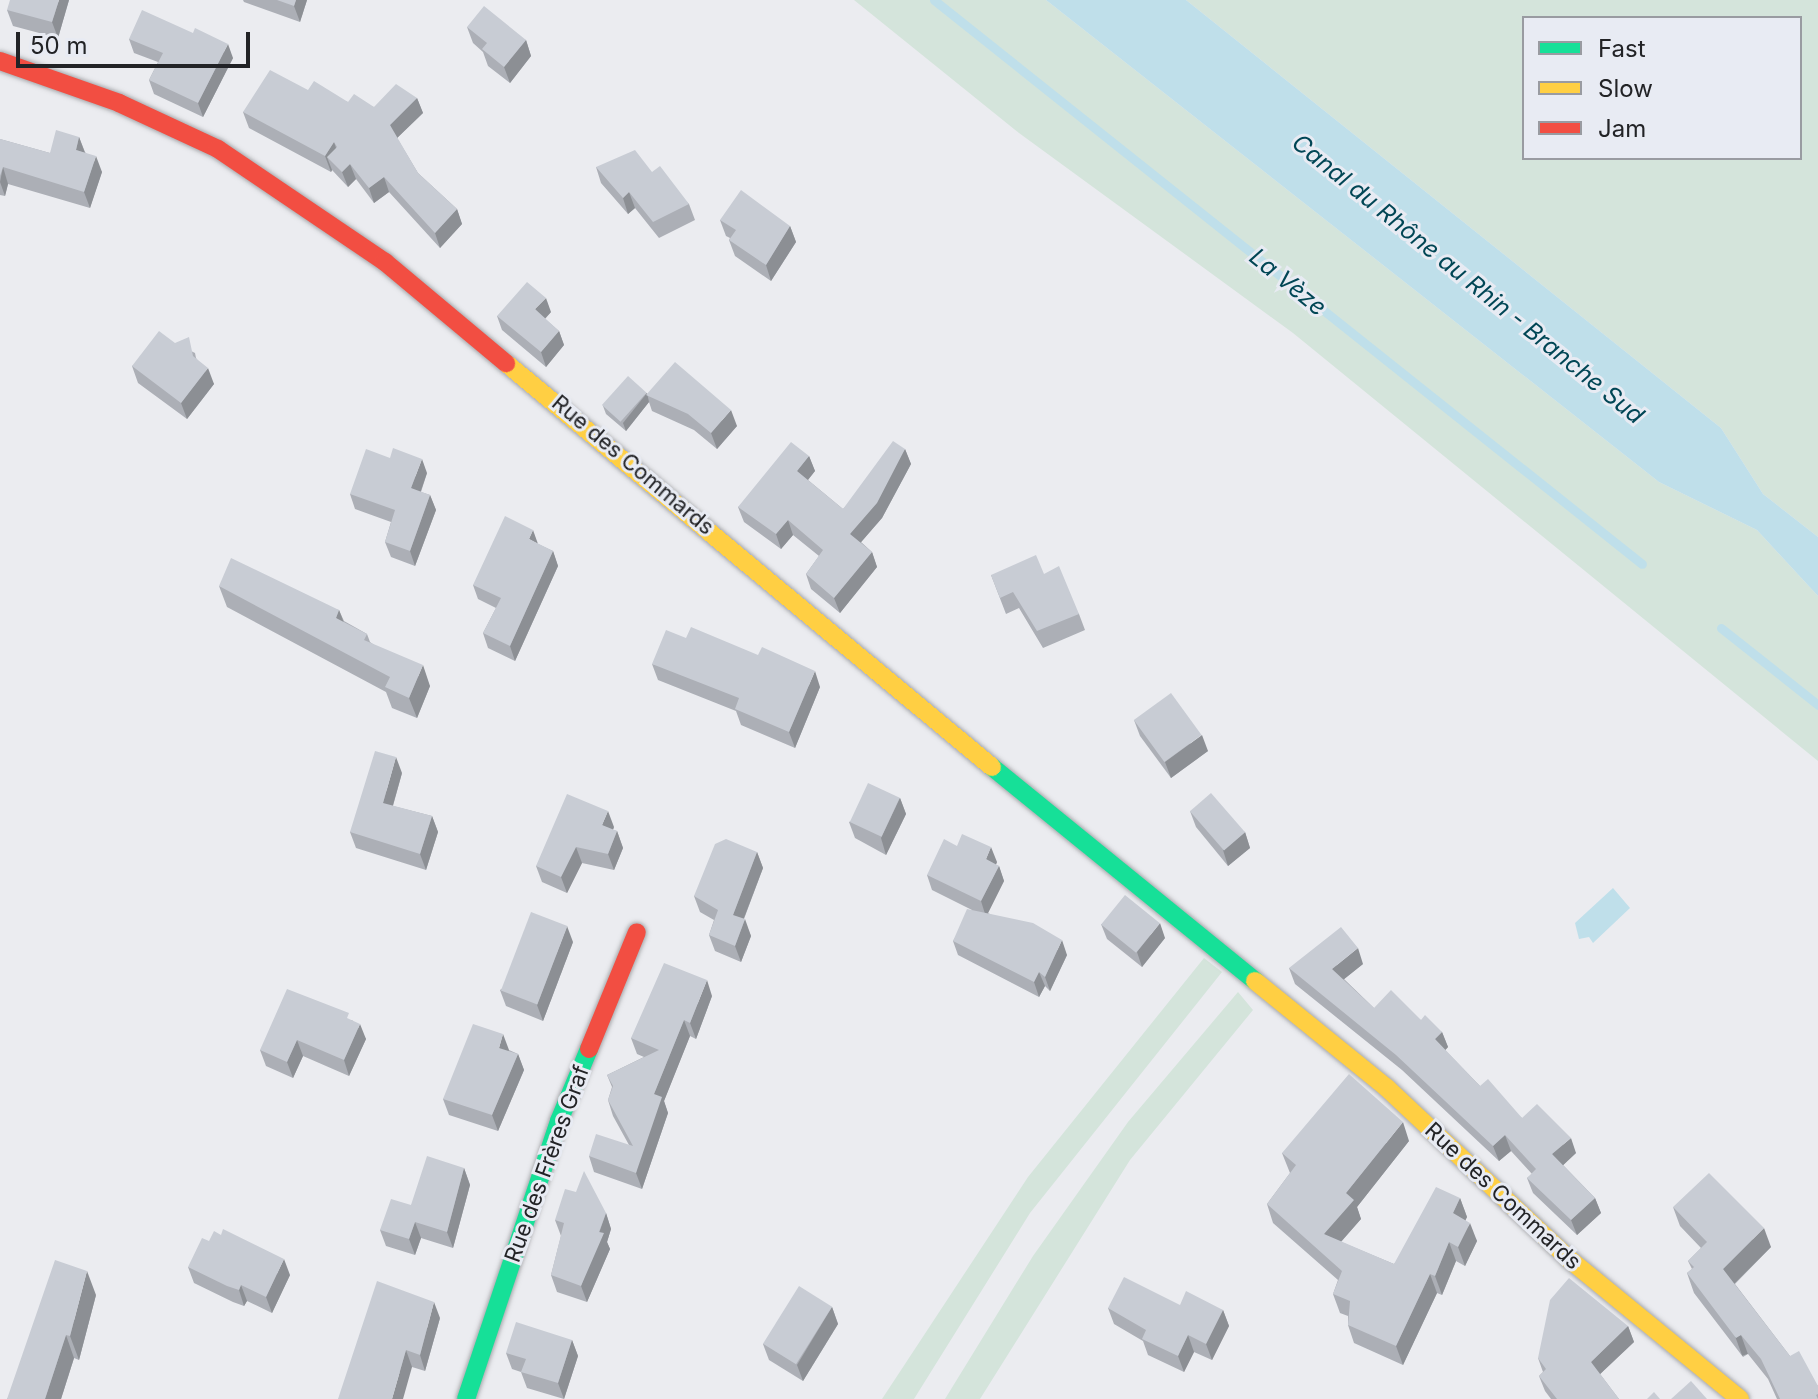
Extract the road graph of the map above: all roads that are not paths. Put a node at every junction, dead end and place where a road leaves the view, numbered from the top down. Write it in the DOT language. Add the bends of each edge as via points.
graph roads {
  1 [pos="0,61"];
  2 [pos="637,932"];
  3 [pos="466,1399"];
  4 [pos="1740,1399"];
  1 -- 4 [label="street, Rue des Commards" via="119,103 218,149 311,207 525,374 882,678 1387,1088 1569,1259"];
  2 -- 3 [label="street, Rue des Frères Graf" via="559,1121"];
}
